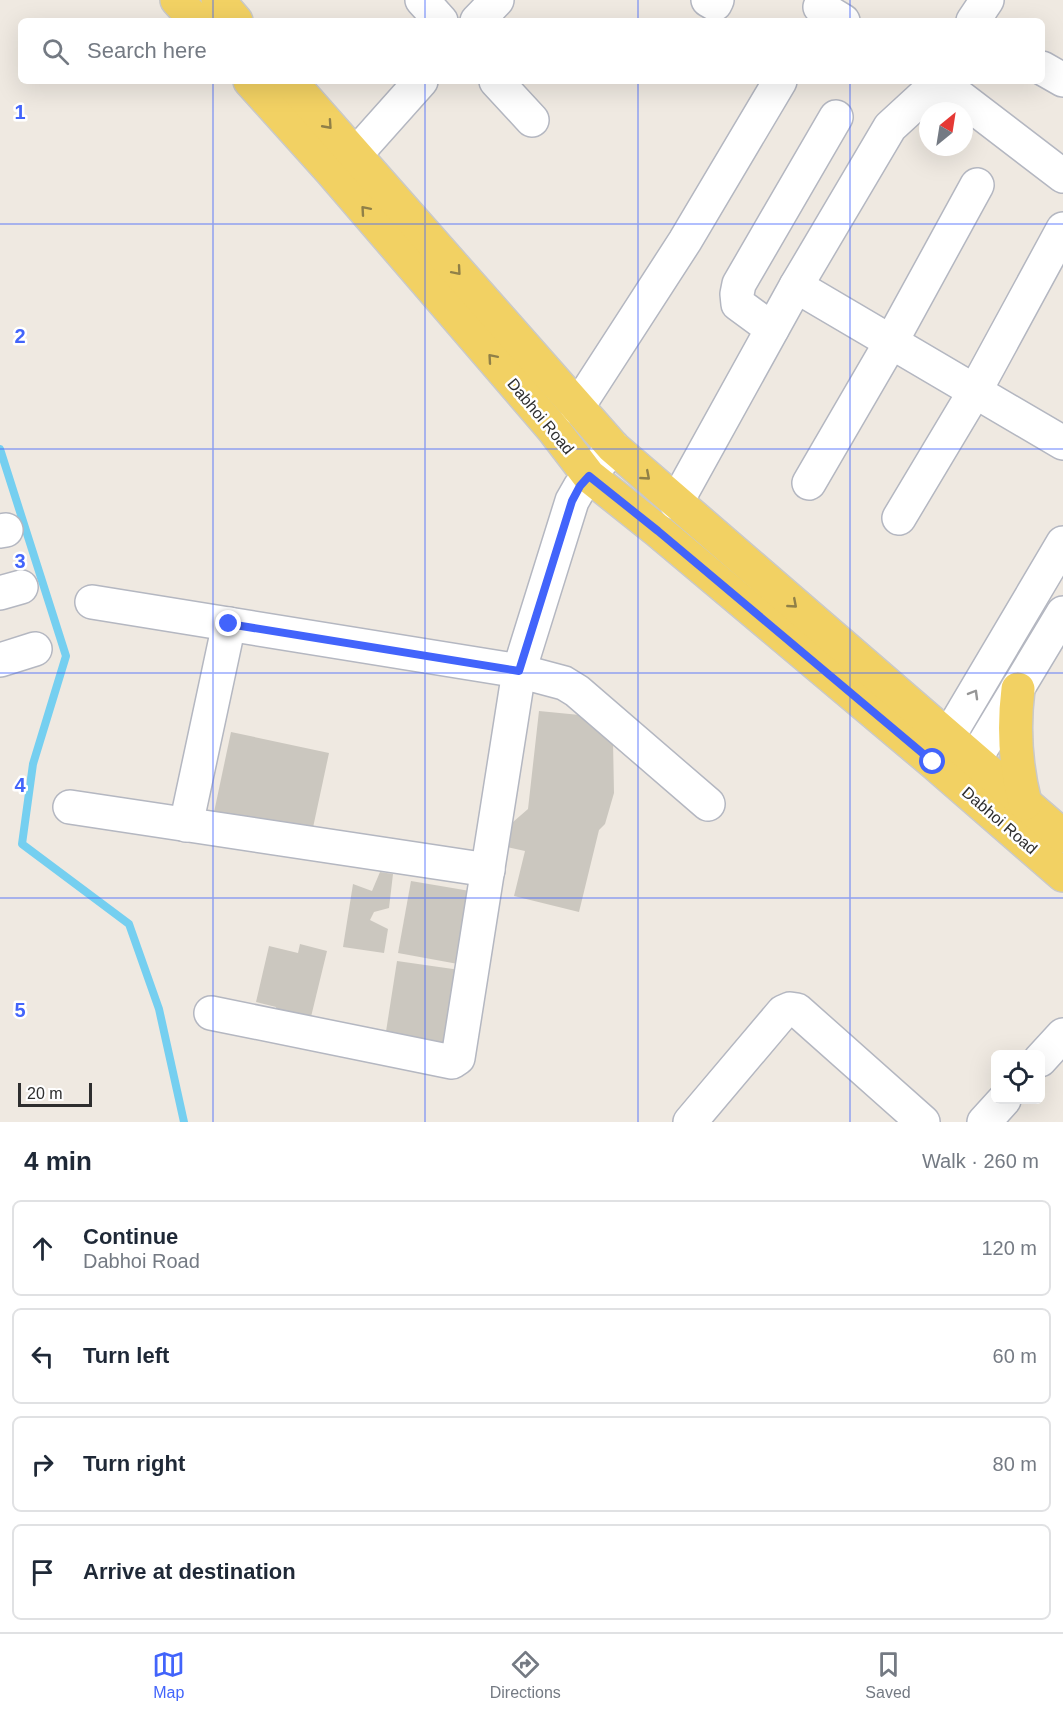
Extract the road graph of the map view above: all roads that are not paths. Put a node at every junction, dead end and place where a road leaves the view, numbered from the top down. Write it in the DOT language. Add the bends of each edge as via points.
graph roads {
  1 [pos="177,0"];
  2 [pos="422,0"];
  3 [pos="497,0"];
  4 [pos="708,0"];
  5 [pos="717,0"];
  6 [pos="987,0"];
  7 [pos="218,9"];
  8 [pos="438,18"];
  9 [pos="480,18"];
  10 [pos="975,18"];
  11 [pos="1045,70"];
  12 [pos="1063,80"];
  13 [pos="253,84"];
  14 [pos="292,84"];
  15 [pos="419,84"];
  16 [pos="499,84"];
  17 [pos="778,84"];
  18 [pos="937,84"];
  19 [pos="944,84"];
  20 [pos="836,117"];
  21 [pos="532,120"];
  22 [pos="344,163"];
  23 [pos="1063,176"];
  24 [pos="977,185"];
  25 [pos="1063,229"];
  26 [pos="796,286"];
  27 [pos="772,329"];
  28 [pos="891,342"];
  29 [pos="975,392"];
  30 [pos="577,408"];
  31 [pos="1063,443"];
  32 [pos="612,447"];
  33 [pos="589,476"];
  34 [pos="809,483"];
  35 [pos="676,503"];
  36 [pos="899,518"];
  37 [pos="1063,543"];
  38 [pos="92,602"];
  39 [pos="1063,613"];
  40 [pos="229,624"];
  41 [pos="36,649"];
  42 [pos="0,660"];
  43 [pos="519,671"];
  44 [pos="1018,689"];
  45 [pos="940,750"];
  46 [pos="967,773"];
  47 [pos="1025,803"];
  48 [pos="708,804"];
  49 [pos="70,807"];
  50 [pos="186,825"];
  51 [pos="1063,836"];
  52 [pos="488,870"];
  53 [pos="1063,875"];
  54 [pos="211,1013"];
  55 [pos="1063,1035"];
  56 [pos="1045,1055"];
  57 [pos="1000,1104"];
  58 [pos="690,1122"];
  59 [pos="923,1122"];
  60 [pos="984,1122"];
  1 -- 7 [label="main road"];
  2 -- 8 [label="street"];
  3 -- 9 [label="street"];
  4 -- 5 [label="street" via="715,4"];
  6 -- 10 [label="street"];
  11 -- 12 [label="street"];
  13 -- 22 [label="main road, Dabhoi Road"];
  14 -- 22 [label="main road, Dabhoi Road, one-way"];
  15 -- 22 [label="street"];
  16 -- 21 [label="street"];
  17 -- 30 [label="street" via="685,241"];
  18 -- 26 [label="street" via="890,127"];
  19 -- 23 [label="street"];
  20 -- 27 [label="street" via="739,284 738,304"];
  22 -- 30 [label="main road, Dabhoi Road, one-way"];
  33 -- 22 [label="main road, Dabhoi Road, one-way"];
  24 -- 28 [label="street"];
  25 -- 29 [label="street"];
  26 -- 27 [label="street"];
  26 -- 28 [label="street"];
  27 -- 35 [label="street"];
  28 -- 29 [label="street"];
  28 -- 34 [label="street"];
  29 -- 31 [label="street"];
  29 -- 36 [label="street"];
  30 -- 32 [label="main road, Dabhoi Road"];
  32 -- 33 [label="street"];
  32 -- 35 [label="main road, Dabhoi Road, one-way"];
  33 -- 43 [label="street" via="572,501"];
  33 -- 45 [label="main road, Dabhoi Road"];
  35 -- 45 [label="main road, Dabhoi Road, one-way"];
  45 -- 37 [label="street, one-way"];
  38 -- 40 [label="street"];
  39 -- 44 [label="street"];
  40 -- 43 [label="street"];
  40 -- 50 [label="street"];
  41 -- 42 [label="street"];
  43 -- 48 [label="street" via="564,683 577,691"];
  43 -- 52 [label="street"];
  44 -- 46 [label="street"];
  44 -- 47 [label="main road" via="1014,734"];
  45 -- 46 [label="main road, Dabhoi Road"];
  46 -- 47 [label="main road, Dabhoi Road"];
  46 -- 53 [label="main road, Dabhoi Road"];
  47 -- 51 [label="main road, Dabhoi Road"];
  49 -- 50 [label="street"];
  50 -- 52 [label="street"];
  52 -- 54 [label="street" via="455,1061"];
  55 -- 56 [label="street"];
  57 -- 60 [label="street"];
  58 -- 59 [label="street" via="783,1012 790,1009 797,1010"];
}
